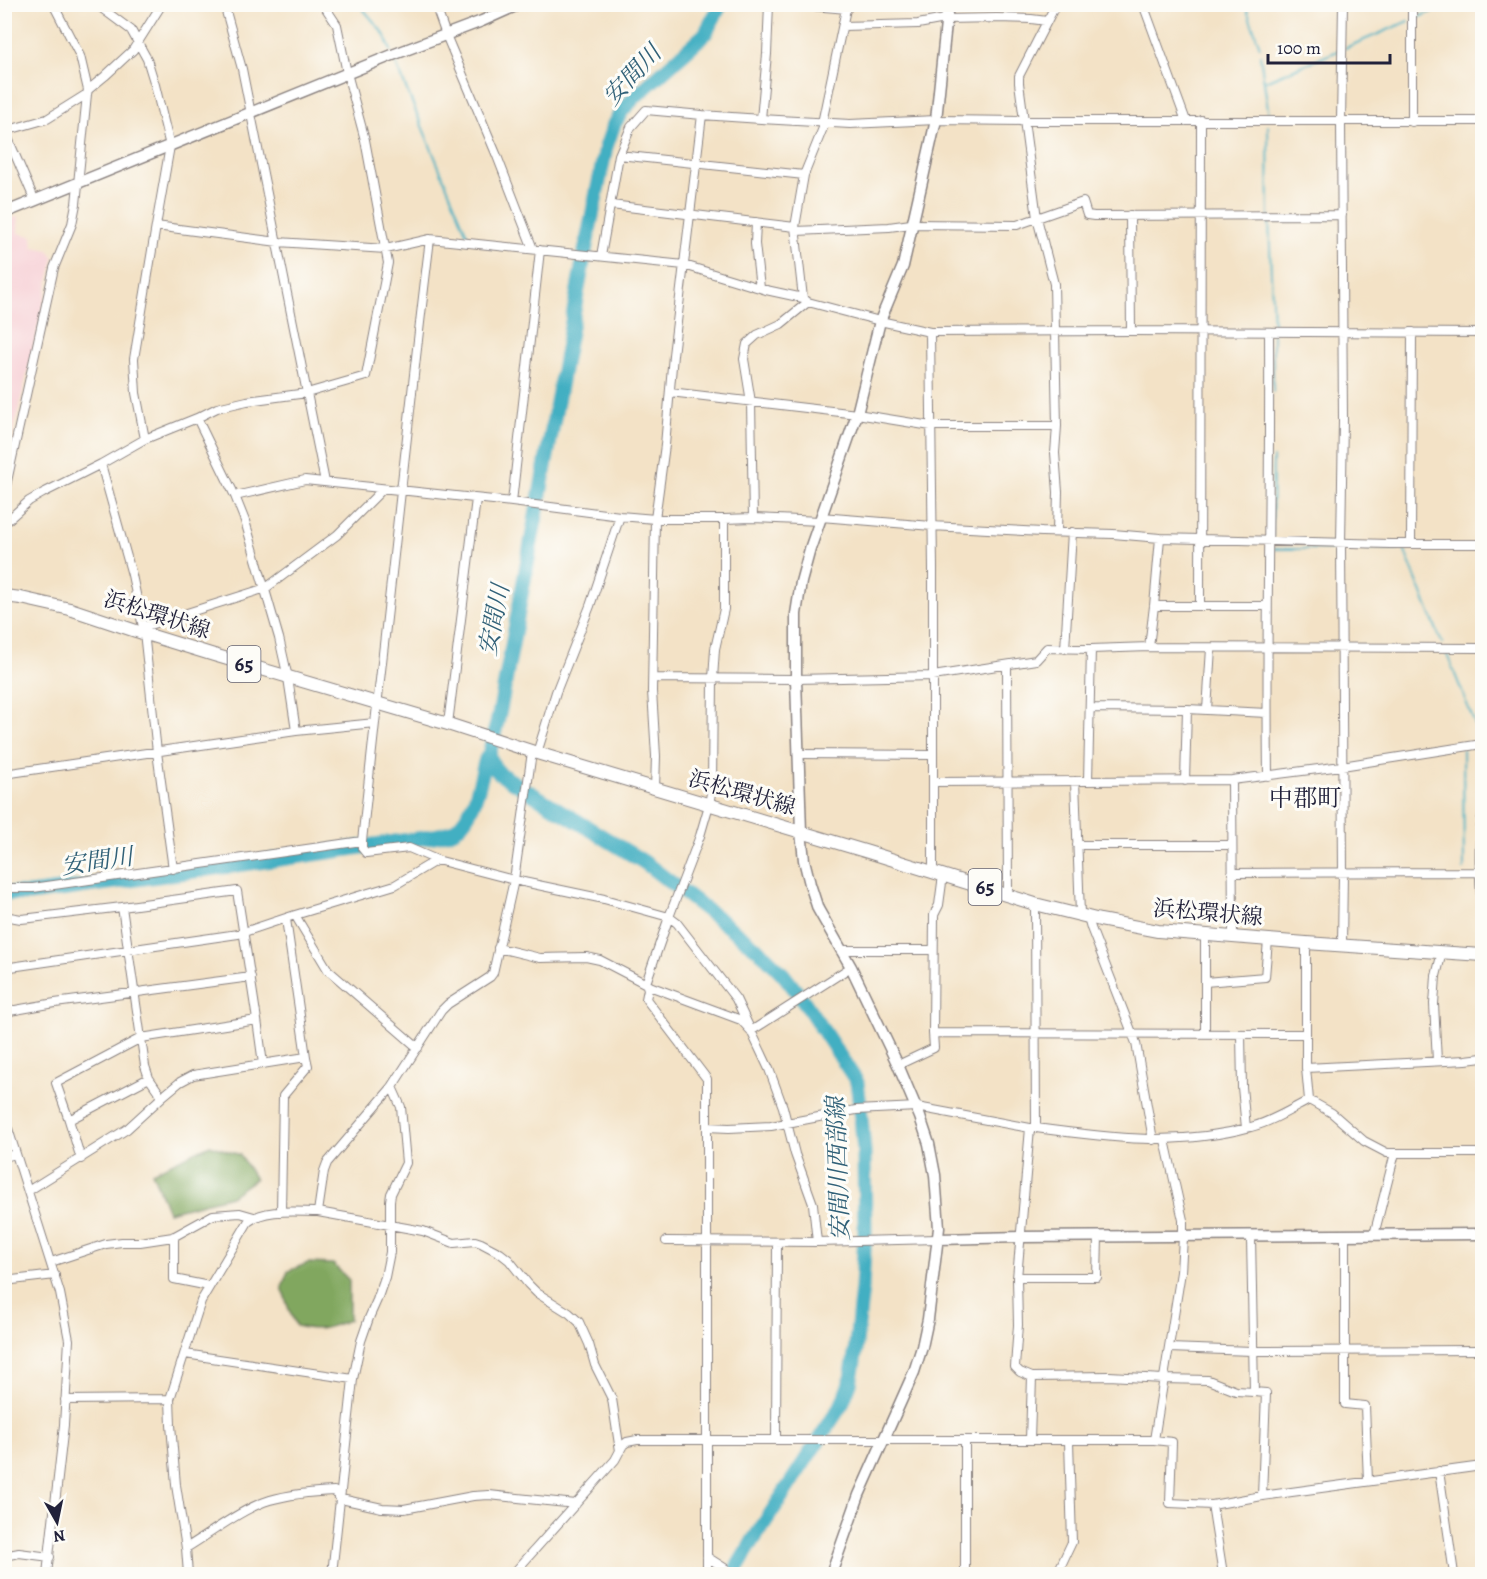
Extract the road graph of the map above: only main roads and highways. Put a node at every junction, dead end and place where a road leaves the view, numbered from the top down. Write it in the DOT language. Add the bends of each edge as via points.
graph roads {
  1 [pos="4,596"];
  2 [pos="1482,955"];
  1 -- 2 [label="main road, 浜松環状線 / 65" via="70,609 143,630 288,678 1035,904 1158,931"];
}
